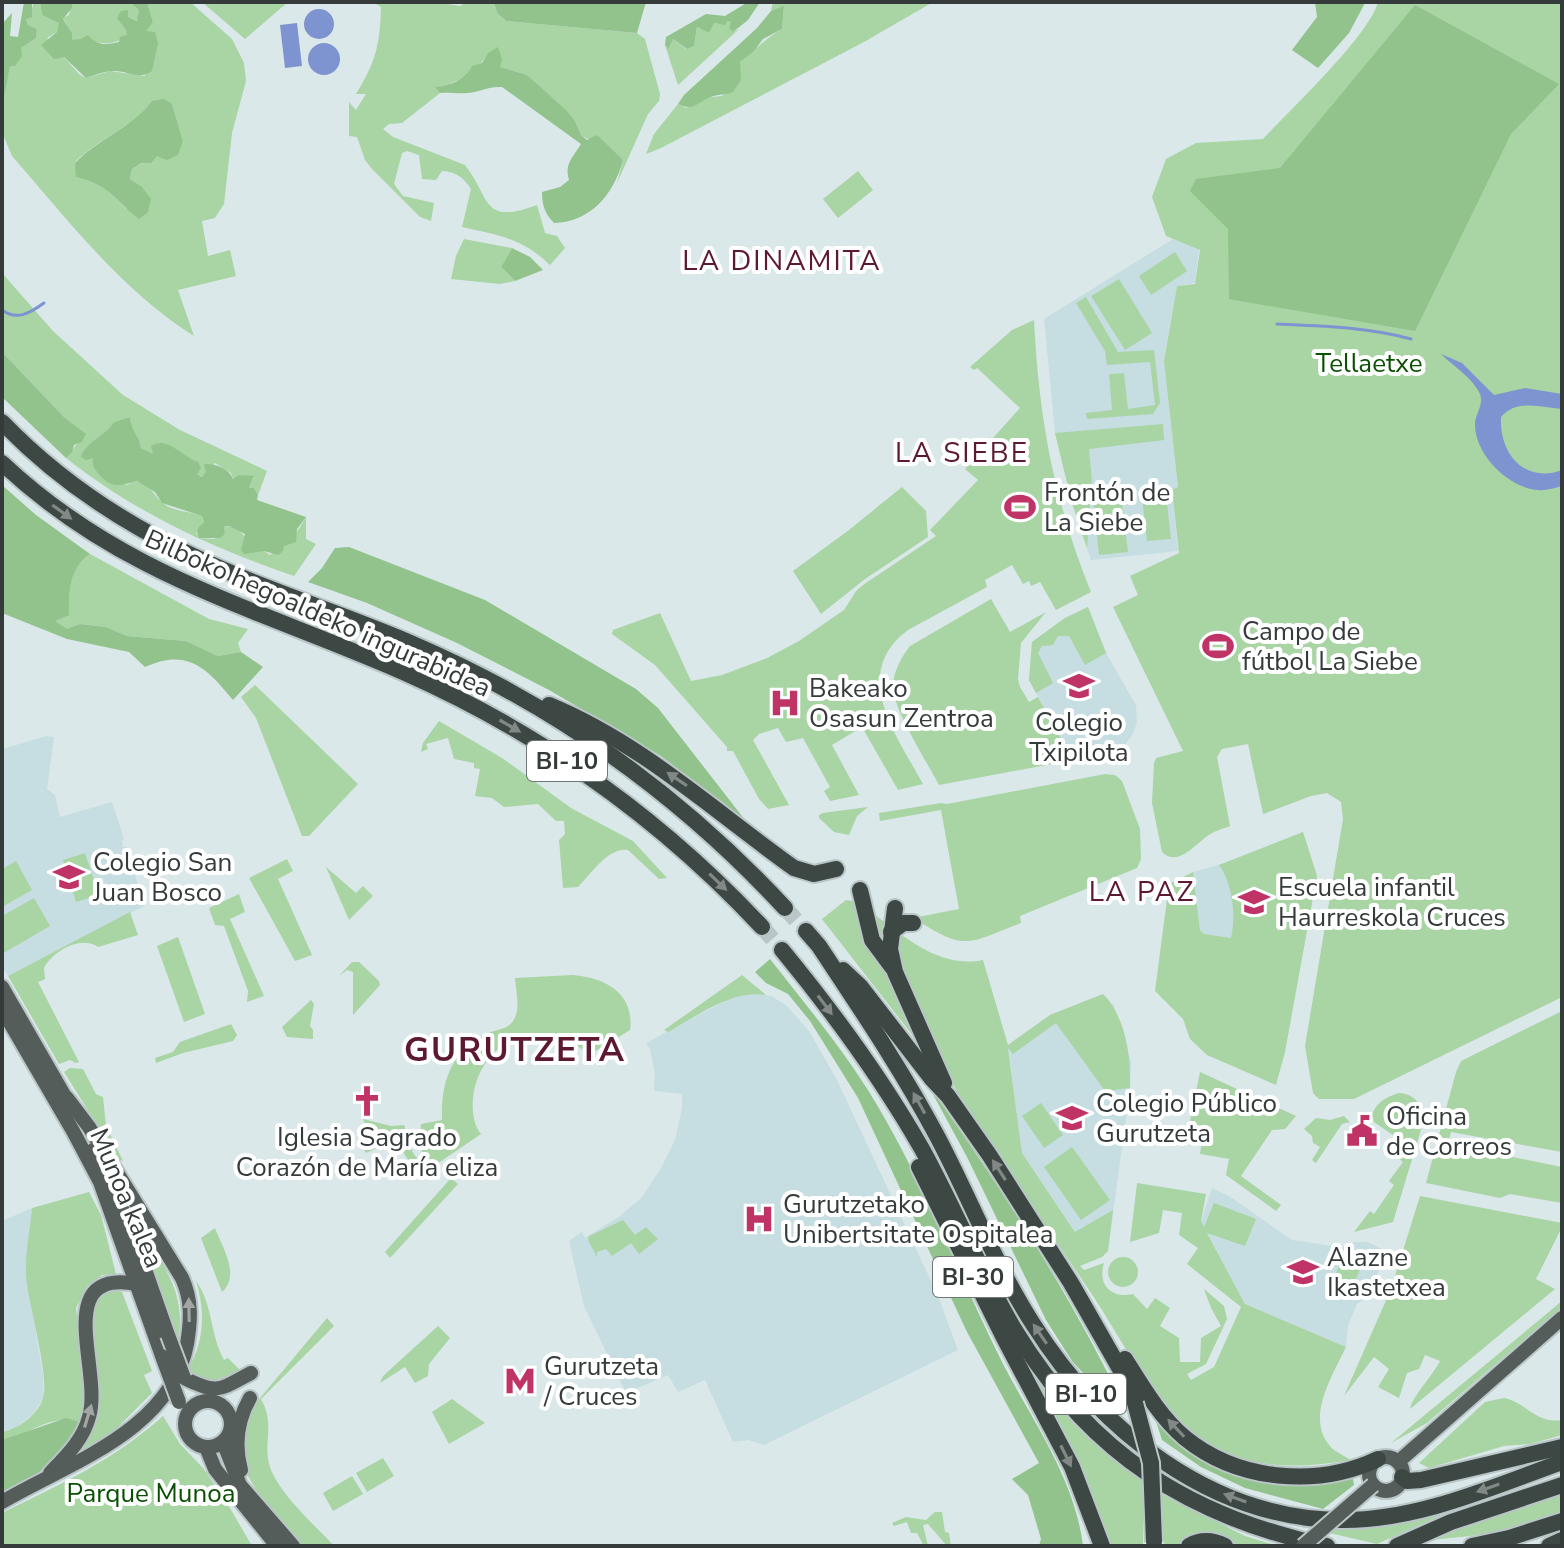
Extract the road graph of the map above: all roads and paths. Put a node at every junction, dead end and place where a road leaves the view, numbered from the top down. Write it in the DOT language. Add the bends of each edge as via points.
graph roads {
  1 [pos="2,422"];
  2 [pos="2,463"];
  3 [pos="493,682"];
  4 [pos="836,869"];
  5 [pos="860,890"];
  6 [pos="785,908"];
  7 [pos="895,908"];
  8 [pos="913,923"];
  9 [pos="762,927"];
  10 [pos="806,931"];
  11 [pos="891,932"];
  12 [pos="819,946"];
  13 [pos="782,950"];
  14 [pos="895,972"];
  15 [pos="2,987"];
  16 [pos="2,1009"];
  17 [pos="865,1062"];
  18 [pos="948,1096"];
  19 [pos="67,1098"];
  20 [pos="1071,1283"];
  21 [pos="137,1284"];
  22 [pos="1562,1318"];
  23 [pos="184,1378"];
  24 [pos="218,1403"];
  25 [pos="187,1407"];
  26 [pos="241,1410"];
  27 [pos="223,1442"];
  28 [pos="206,1447"];
  29 [pos="1562,1447"];
  30 [pos="1378,1459"];
  31 [pos="1562,1462"];
  32 [pos="1400,1469"];
  33 [pos="45,1480"];
  34 [pos="1373,1485"];
  35 [pos="1562,1485"];
  36 [pos="1083,1492"];
  37 [pos="251,1496"];
  38 [pos="2,1502"];
  39 [pos="1562,1521"];
  40 [pos="1562,1540"];
  41 [pos="1154,1544"];
  42 [pos="277,1546"];
  43 [pos="293,1546"];
  44 [pos="1092,1546"];
  45 [pos="1102,1546"];
  46 [pos="1189,1546"];
  47 [pos="1225,1546"];
  48 [pos="1303,1546"];
  49 [pos="1327,1546"];
  50 [pos="1397,1546"];
  51 [pos="1472,1546"];
  52 [pos="1549,1546"];
  1 -- 3 [label="highway, Bilboko hegoaldeko ingurabidea / BI-10" via="85,493 188,554 414,644"];
  2 -- 9 [label="highway, Bilboko hegoaldeko ingurabidea / BI-10, one-way" via="78,524 148,566 402,672 479,708 548,749 659,828"];
  4 -- 3 [label="highway, one-way" via="814,874 794,868 609,734"];
  3 -- 6 [label="highway, Bilboko hegoaldeko ingurabidea / BI-10" via="644,779 725,847"];
  5 -- 14 [label="highway" via="872,940"];
  7 -- 11 [label="highway"];
  8 -- 11 [label="highway"];
  10 -- 12 [label="highway, BI-10"];
  11 -- 14 [label="highway"];
  12 -- 18 [label="highway, BI-30" via="860,986"];
  31 -- 12 [label="highway, BI-10, one-way" via="1424,1508 1341,1520 1260,1507 1168,1466 1096,1405 1038,1332 912,1090"];
  13 -- 17 [label="highway, BI-10, one-way"];
  14 -- 18 [label="highway"];
  15 -- 19 [label="main road, Munoa kalea"];
  16 -- 21 [label="main road, Munoa kalea" via="100,1182"];
  17 -- 36 [label="highway, BI-30, one-way"];
  17 -- 49 [label="highway, BI-10" via="920,1146 1015,1330 1089,1426 1161,1485 1202,1506 1259,1529"];
  20 -- 18 [label="highway, BI-30, one-way"];
  19 -- 23 [label="main road, Munoa kalea, bridge" via="128,1221"];
  33 -- 19 [label="main road, one-way" via="85,1459 153,1408 185,1355 191,1312 182,1278"];
  30 -- 20 [label="highway, one-way" via="1340,1472 1291,1477 1247,1470 1212,1456 1183,1437 1158,1408 1092,1305"];
  20 -- 41 [label="highway, BI-30, bridge" via="1135,1403 1151,1463"];
  21 -- 25 [label="main road, Munoa kalea, bridge"];
  33 -- 21 [label="main road, one-way" via="76,1444 89,1418 93,1391 86,1304 105,1282"];
  22 -- 32 [label="main road" via="1426,1438"];
  23 -- 24 [label="main road" via="205,1389 221,1389 251,1373"];
  23 -- 25 [label="main road, Munoa kalea"];
  24 -- 25 [label="main road"];
  24 -- 26 [label="main road" via="229,1413"];
  25 -- 28 [label="main road" via="187,1435"];
  26 -- 27 [label="main road"];
  26 -- 37 [label="main road" via="237,1453"];
  27 -- 28 [label="main road"];
  27 -- 37 [label="main road" via="240,1485"];
  28 -- 42 [label="main road" via="215,1469"];
  29 -- 32 [label="highway" via="1421,1480 1407,1481"];
  30 -- 32 [label="main road" via="1388,1457"];
  30 -- 34 [label="main road" via="1369,1473"];
  32 -- 34 [label="main road" via="1392,1489"];
  33 -- 38 [label="main road"];
  34 -- 48 [label="main road, bridge"];
  35 -- 50 [label="highway"];
  36 -- 44 [label="highway"];
  36 -- 45 [label="highway, BI-30"];
  37 -- 43 [label="main road"];
  39 -- 51 [label="highway"];
  40 -- 52 [label="highway"];
  46 -- 47 [label="highway" via="1204,1541"];
}
